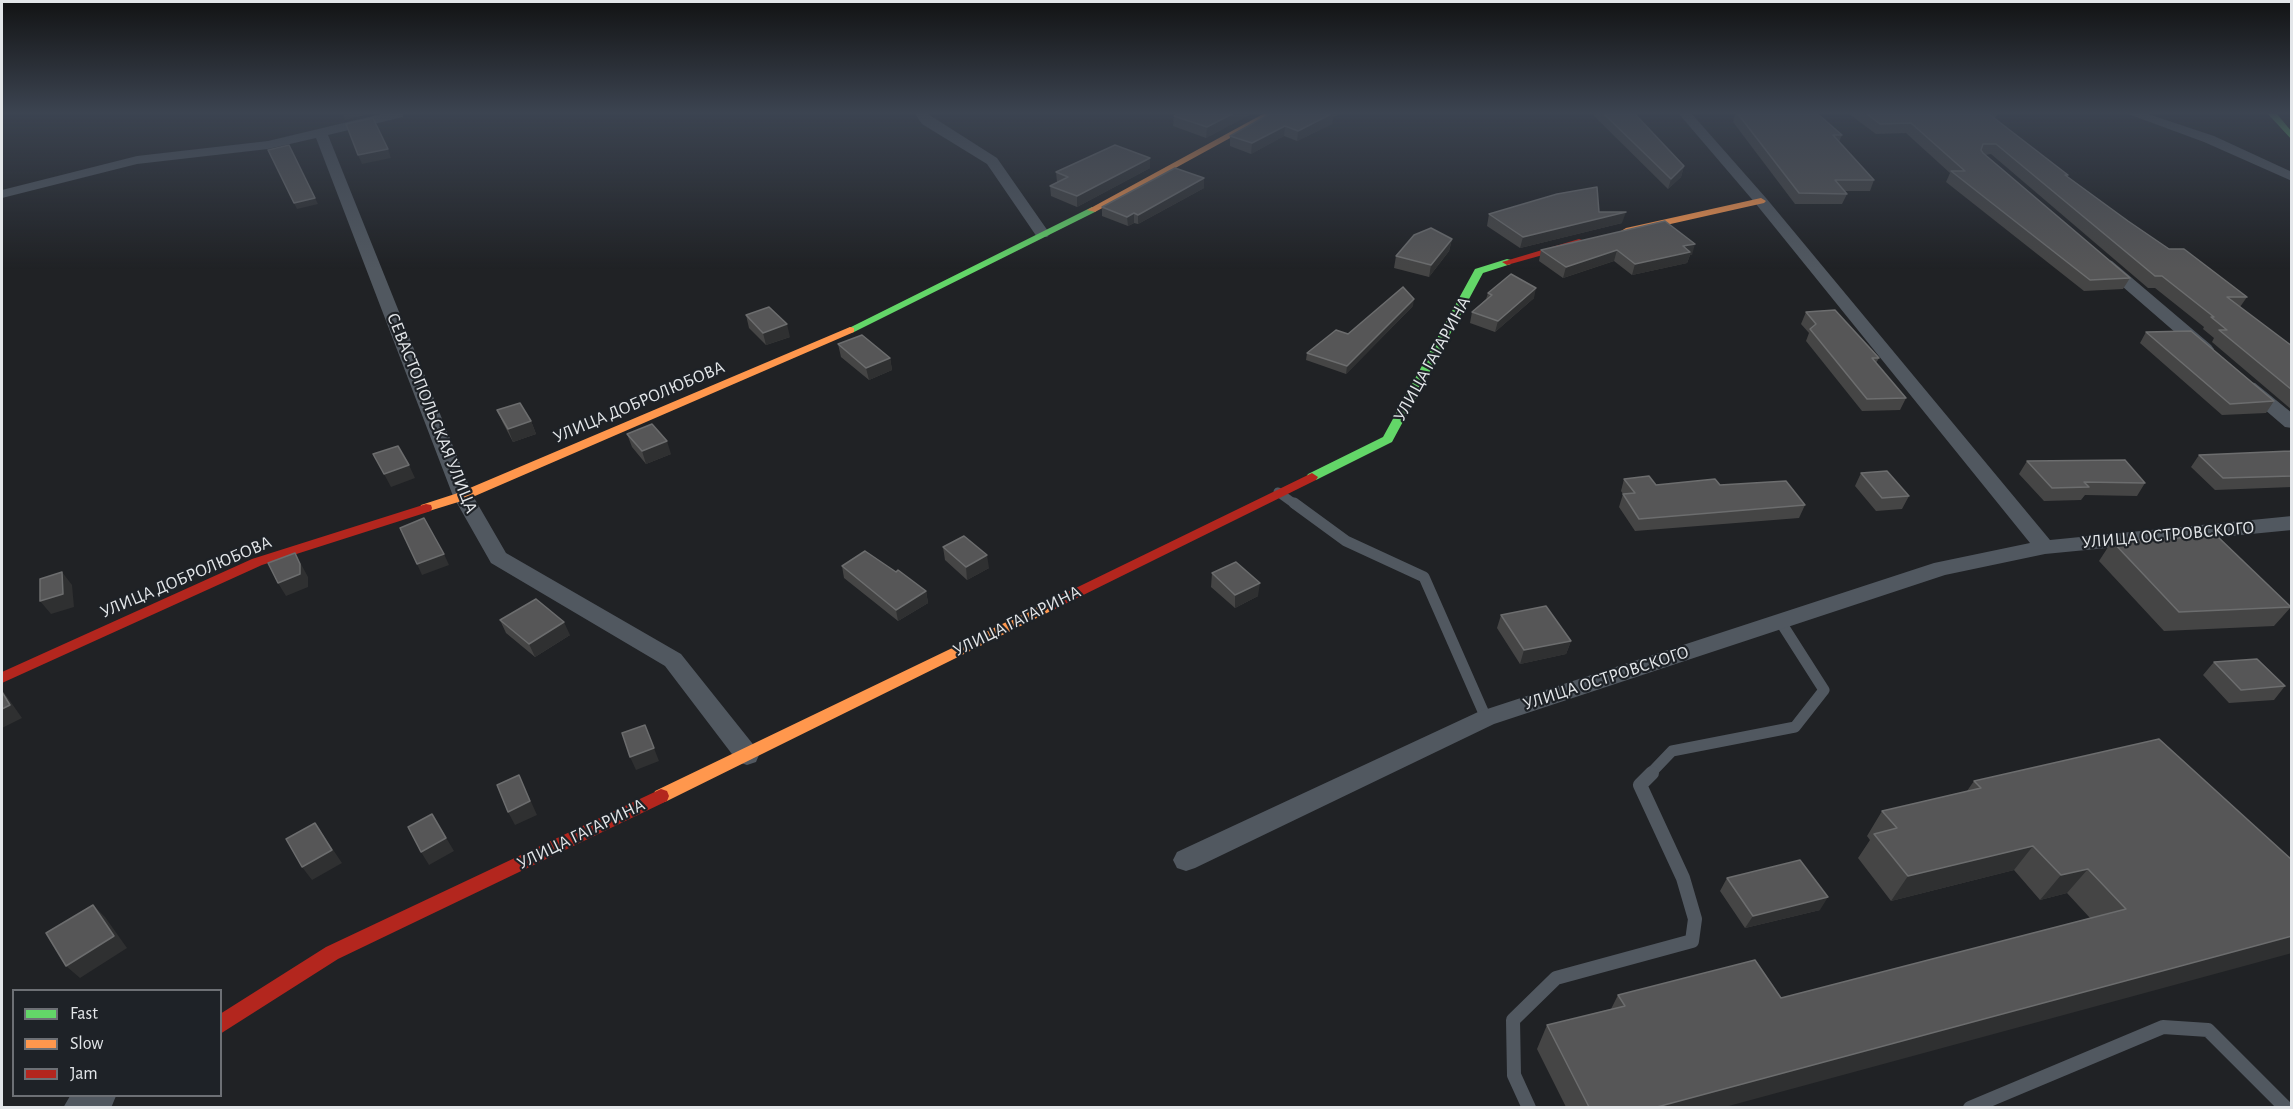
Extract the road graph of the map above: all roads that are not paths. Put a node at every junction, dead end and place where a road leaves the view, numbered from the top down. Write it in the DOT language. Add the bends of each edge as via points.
graph roads {
  1 [pos="114,166"];
  2 [pos="333,166"];
  3 [pos="995,166"];
  4 [pos="1174,166"];
  5 [pos="1730,166"];
  6 [pos="2267,166"];
  7 [pos="2292,177"];
  8 [pos="2,194"];
  9 [pos="1761,201"];
  10 [pos="1042,234"];
  11 [pos="1613,234"];
  12 [pos="1590,240"];
  13 [pos="2093,253"];
  14 [pos="2219,361"];
  15 [pos="2237,377"];
  16 [pos="2292,423"];
  17 [pos="1278,492"];
  18 [pos="463,496"];
  19 [pos="2292,523"];
  20 [pos="2044,547"];
  21 [pos="1779,621"];
  22 [pos="2,678"];
  23 [pos="1486,718"];
  24 [pos="747,755"];
  25 [pos="1186,860"];
  26 [pos="222,1024"];
  27 [pos="97,1097"];
  28 [pos="78,1107"];
  29 [pos="1529,1107"];
  30 [pos="1970,1107"];
  31 [pos="2286,1107"];
  1 -- 8 [label="street"];
  2 -- 18 [label="street, СЕВАСТОПОЛЬСКАЯ УЛИЦА"];
  3 -- 10 [label="street"];
  4 -- 10 [label="street, УЛИЦА ДОБРОЛЮБОВА"];
  5 -- 9 [label="street"];
  6 -- 7 [label="street"];
  9 -- 11 [label="street"];
  9 -- 20 [label="street"];
  10 -- 18 [label="street, УЛИЦА ДОБРОЛЮБОВА" via="841,335"];
  12 -- 17 [label="street, УЛИЦА ГАГАРИНА" via="1479,271 1389,439"];
  13 -- 14 [label="street"];
  15 -- 16 [label="street"];
  17 -- 23 [label="lane" via="1346,541 1424,577"];
  17 -- 24 [label="street, УЛИЦА ГАГАРИНА"];
  18 -- 22 [label="street, УЛИЦА ДОБРОЛЮБОВА" via="257,562"];
  18 -- 24 [label="street, СЕВАСТОПОЛЬСКАЯ УЛИЦА" via="498,558 674,660"];
  19 -- 20 [label="street, УЛИЦА ОСТРОВСКОГО"];
  20 -- 21 [label="street, УЛИЦА ОСТРОВСКОГО" via="1942,568"];
  21 -- 23 [label="street, УЛИЦА ОСТРОВСКОГО"];
  21 -- 29 [label="lane" via="1824,690 1795,727 1672,750 1641,785 1683,878 1695,919 1692,941 1556,978 1513,1020 1514,1076"];
  23 -- 25 [label="street, УЛИЦА ОСТРОВСКОГО"];
  24 -- 26 [label="street, УЛИЦА ГАГАРИНА" via="332,953"];
  27 -- 28 [label="street"];
  30 -- 31 [label="lane" via="2163,1027 2208,1030"];
}
